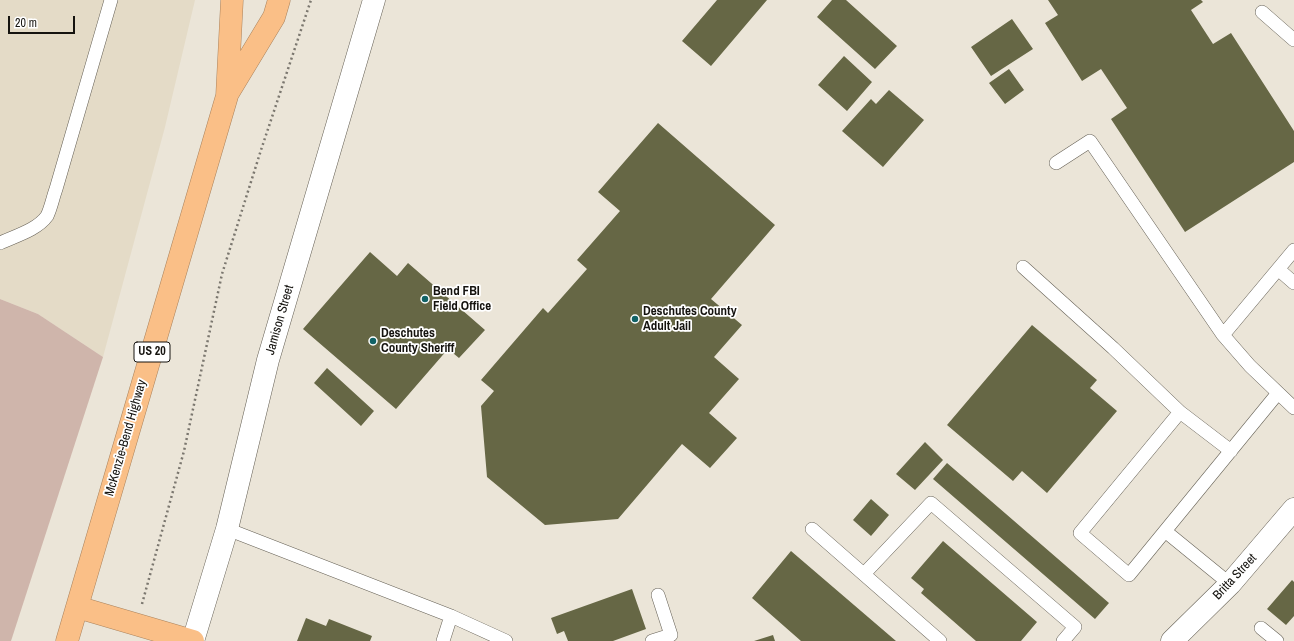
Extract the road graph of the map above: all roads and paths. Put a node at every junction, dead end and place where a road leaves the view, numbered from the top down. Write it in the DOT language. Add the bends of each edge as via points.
graph roads {
  1 [pos="111,0"];
  2 [pos="232,0"];
  3 [pos="279,0"];
  4 [pos="311,0"];
  5 [pos="374,0"];
  6 [pos="1262,12"];
  7 [pos="1294,40"];
  8 [pos="227,96"];
  9 [pos="1056,163"];
  10 [pos="0,243"];
  11 [pos="1294,250"];
  12 [pos="1023,267"];
  13 [pos="1278,269"];
  14 [pos="1294,283"];
  15 [pos="1223,334"];
  16 [pos="1278,393"];
  17 [pos="1294,408"];
  18 [pos="1180,412"];
  19 [pos="1231,451"];
  20 [pos="1294,509"];
  21 [pos="812,528"];
  22 [pos="227,529"];
  23 [pos="1165,531"];
  24 [pos="864,574"];
  25 [pos="1230,584"];
  26 [pos="658,595"];
  27 [pos="77,607"];
  28 [pos="451,616"];
  29 [pos="136,624"];
  30 [pos="1262,628"];
  31 [pos="67,641"];
  32 [pos="193,641"];
  33 [pos="443,641"];
  34 [pos="506,641"];
  35 [pos="652,641"];
  36 [pos="940,641"];
  37 [pos="1063,641"];
  38 [pos="1172,641"];
  39 [pos="1277,641"];
  1 -- 10 [label="lane" via="47,216 29,230"];
  2 -- 8 [label="highway, McKenzie-Bend Highway / US 20"];
  3 -- 8 [label="highway, McKenzie-Bend Highway / US 20" via="274,17"];
  4 -- 29 [label="path" via="222,274 184,451"];
  5 -- 22 [label="street, Jamison Street" via="268,360"];
  6 -- 7 [label="lane"];
  8 -- 27 [label="highway, McKenzie-Bend Highway / US 20"];
  9 -- 15 [label="lane" via="1090,141"];
  11 -- 13 [label="lane"];
  12 -- 18 [label="lane"];
  13 -- 14 [label="lane"];
  13 -- 15 [label="lane"];
  15 -- 16 [label="lane" via="1250,366"];
  16 -- 17 [label="lane"];
  16 -- 19 [label="lane"];
  18 -- 19 [label="lane"];
  18 -- 23 [label="lane" via="1080,533 1129,575"];
  19 -- 23 [label="lane"];
  20 -- 25 [label="street, Britta Street"];
  21 -- 24 [label="lane"];
  22 -- 28 [label="lane"];
  22 -- 32 [label="street, Jamison Street"];
  23 -- 25 [label="lane"];
  24 -- 36 [label="lane"];
  24 -- 37 [label="lane" via="931,503 1075,627"];
  25 -- 38 [label="street, Britta Street"];
  26 -- 35 [label="lane" via="670,635"];
  27 -- 29 [label="highway"];
  27 -- 31 [label="highway, McKenzie-Bend Highway / US 20"];
  28 -- 33 [label="lane"];
  28 -- 34 [label="lane"];
  29 -- 32 [label="highway"];
  30 -- 39 [label="lane"];
}
